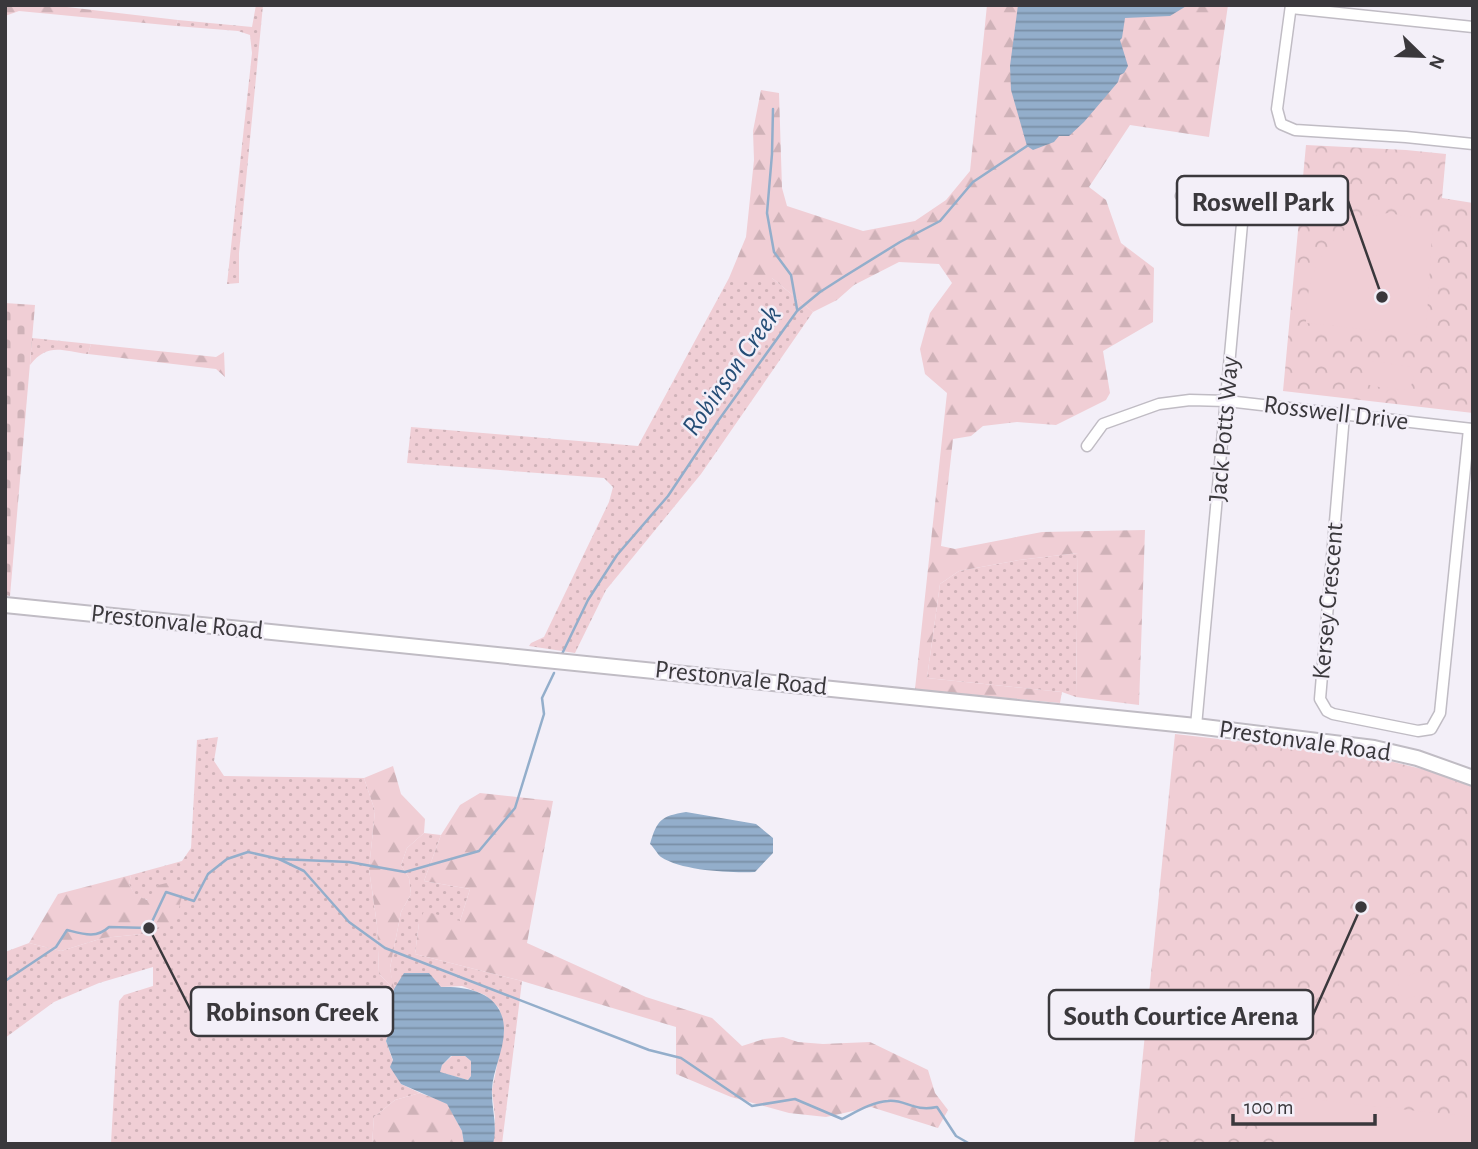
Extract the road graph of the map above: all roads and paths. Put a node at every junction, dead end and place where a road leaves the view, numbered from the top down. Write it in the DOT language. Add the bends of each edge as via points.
graph roads {
  1 [pos="1291,6"];
  2 [pos="1473,27"];
  3 [pos="1473,144"];
  4 [pos="1181,196"];
  5 [pos="1227,401"];
  6 [pos="1345,415"];
  7 [pos="1471,429"];
  8 [pos="1087,446"];
  9 [pos="5,605"];
  10 [pos="1196,726"];
  11 [pos="1473,778"];
  1 -- 2 [label="street"];
  1 -- 3 [label="street" via="1277,109 1284,127"];
  4 -- 5 [label="street, Jack Potts Way" via="1210,186 1224,187 1237,192 1244,202"];
  5 -- 6 [label="street, Rosswell Drive"];
  5 -- 8 [label="street, Rosswell Drive" via="1159,404 1103,424"];
  5 -- 10 [label="street, Jack Potts Way"];
  6 -- 7 [label="street, Rosswell Drive"];
  6 -- 7 [label="street, Kersey Crescent" via="1320,699 1334,713 1418,731 1431,729 1440,713"];
  9 -- 10 [label="street, Prestonvale Road"];
  10 -- 11 [label="street, Prestonvale Road" via="1374,748"];
}
